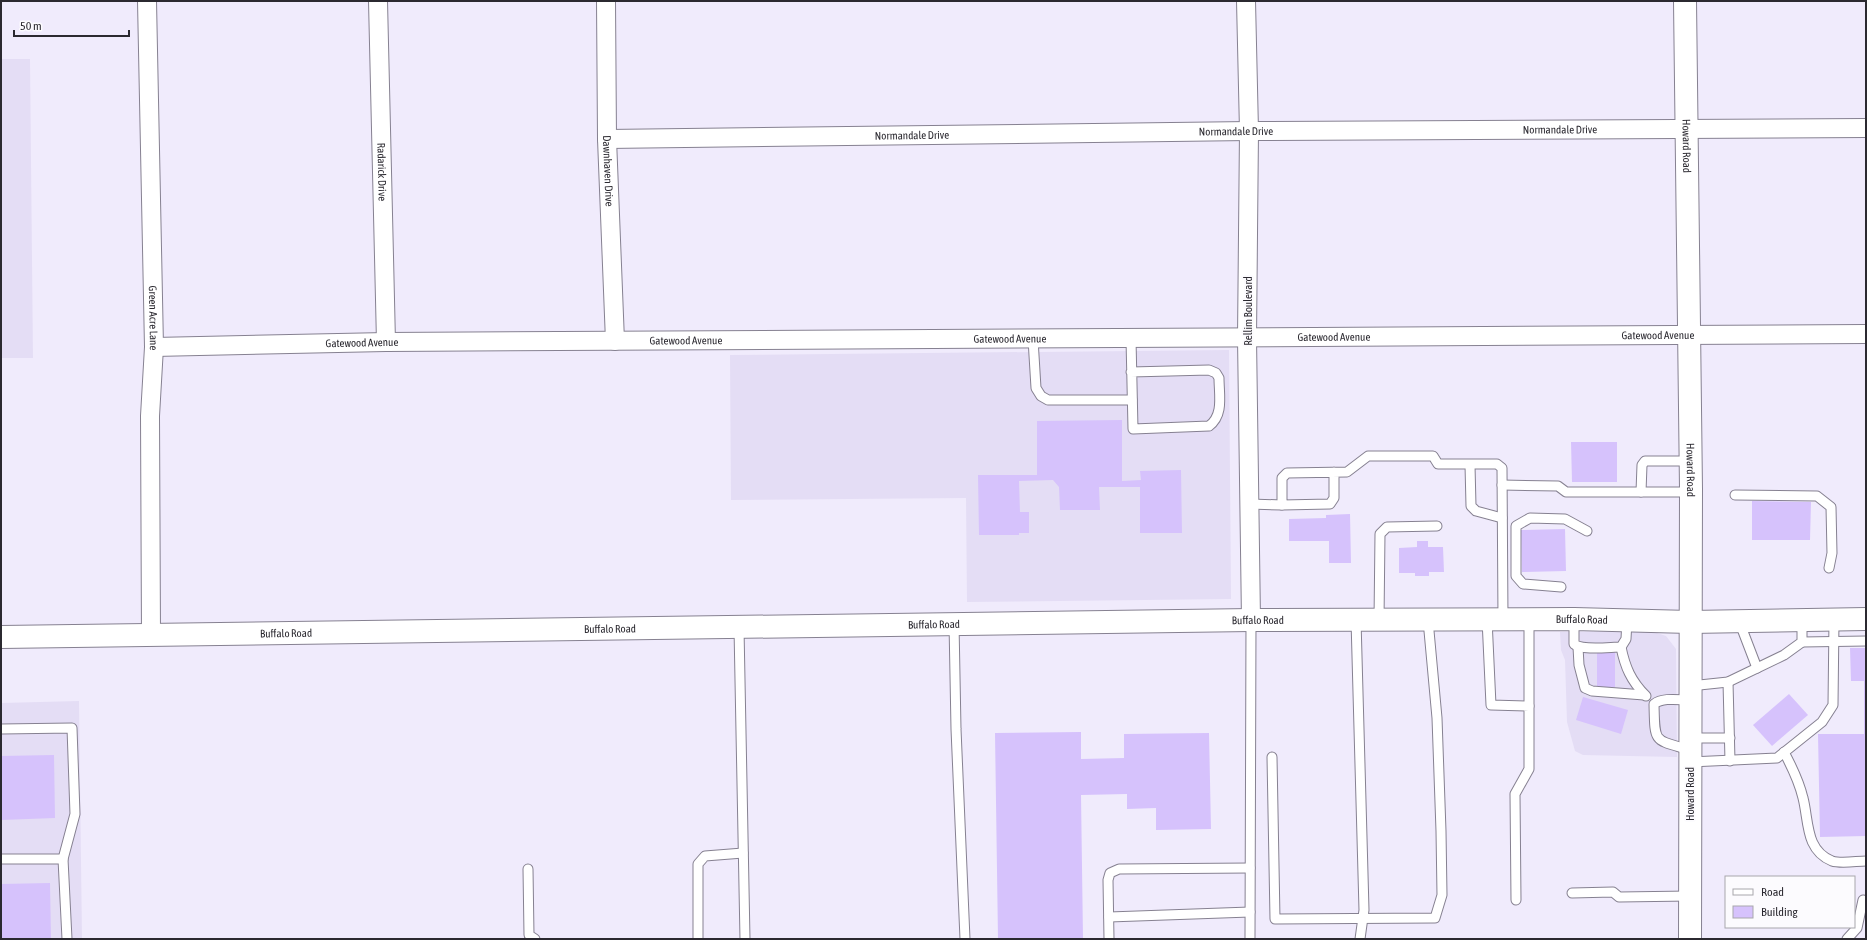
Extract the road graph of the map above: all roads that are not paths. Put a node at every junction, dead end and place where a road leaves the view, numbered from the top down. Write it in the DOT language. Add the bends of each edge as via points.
graph roads {
  1 [pos="147,1"];
  2 [pos="378,1"];
  3 [pos="606,1"];
  4 [pos="1246,1"];
  5 [pos="1685,1"];
  6 [pos="1686,128"];
  7 [pos="1866,128"];
  8 [pos="1249,131"];
  9 [pos="607,139"];
  10 [pos="1688,334"];
  11 [pos="1866,334"];
  12 [pos="1247,338"];
  13 [pos="1033,339"];
  14 [pos="1131,339"];
  15 [pos="615,341"];
  16 [pos="386,342"];
  17 [pos="154,346"];
  18 [pos="1131,372"];
  19 [pos="1132,400"];
  20 [pos="1690,460"];
  21 [pos="1470,465"];
  22 [pos="1334,472"];
  23 [pos="1502,485"];
  24 [pos="1641,492"];
  25 [pos="1690,492"];
  26 [pos="1735,495"];
  27 [pos="1250,504"];
  28 [pos="1282,505"];
  29 [pos="1502,518"];
  30 [pos="1437,526"];
  31 [pos="1587,531"];
  32 [pos="1829,568"];
  33 [pos="1561,587"];
  34 [pos="1495,619"];
  35 [pos="1529,619"];
  36 [pos="1574,619"];
  37 [pos="1866,619"];
  38 [pos="1251,620"];
  39 [pos="1356,620"];
  40 [pos="1379,620"];
  41 [pos="1428,620"];
  42 [pos="1627,620"];
  43 [pos="1834,620"];
  44 [pos="1739,621"];
  45 [pos="1690,622"];
  46 [pos="954,623"];
  47 [pos="740,628"];
  48 [pos="1802,631"];
  49 [pos="151,635"];
  50 [pos="1,637"];
  51 [pos="1866,641"];
  52 [pos="1834,642"];
  53 [pos="1578,647"];
  54 [pos="1622,647"];
  55 [pos="1757,668"];
  56 [pos="1728,682"];
  57 [pos="1690,693"];
  58 [pos="1644,695"];
  59 [pos="1654,704"];
  60 [pos="1529,706"];
  61 [pos="1,729"];
  62 [pos="1730,738"];
  63 [pos="1690,750"];
  64 [pos="1784,752"];
  65 [pos="1272,757"];
  66 [pos="1730,761"];
  67 [pos="743,853"];
  68 [pos="1,859"];
  69 [pos="63,859"];
  70 [pos="1866,861"];
  71 [pos="1250,868"];
  72 [pos="528,869"];
  73 [pos="1572,893"];
  74 [pos="1690,896"];
  75 [pos="1516,900"];
  76 [pos="1863,900"];
  77 [pos="1250,912"];
  78 [pos="1109,917"];
  79 [pos="1363,918"];
  80 [pos="67,939"];
  81 [pos="535,939"];
  82 [pos="698,939"];
  83 [pos="745,939"];
  84 [pos="965,939"];
  85 [pos="1109,939"];
  86 [pos="1250,939"];
  87 [pos="1360,939"];
  88 [pos="1690,939"];
  89 [pos="1847,939"];
  1 -- 17 [label="street, Green Acre Lane"];
  2 -- 16 [label="street, Radarick Drive"];
  3 -- 9 [label="street, Dawnhaven Drive"];
  4 -- 8 [label="street, Rellim Boulevard"];
  5 -- 6 [label="main road, Howard Road"];
  6 -- 7 [label="street, Normandale Drive"];
  6 -- 8 [label="street, Normandale Drive"];
  6 -- 10 [label="main road, Howard Road"];
  8 -- 9 [label="street, Normandale Drive"];
  8 -- 12 [label="street, Rellim Boulevard"];
  9 -- 15 [label="street, Dawnhaven Drive"];
  10 -- 11 [label="street, Gatewood Avenue"];
  10 -- 12 [label="street, Gatewood Avenue"];
  10 -- 20 [label="main road, Howard Road"];
  12 -- 14 [label="street, Gatewood Avenue"];
  12 -- 27 [label="street, Rellim Boulevard"];
  13 -- 14 [label="street, Gatewood Avenue"];
  13 -- 15 [label="street, Gatewood Avenue"];
  13 -- 19 [label="lane" via="1036,388 1041,396 1048,400"];
  14 -- 18 [label="lane"];
  15 -- 16 [label="street, Gatewood Avenue"];
  16 -- 17 [label="street, Gatewood Avenue"];
  17 -- 49 [label="street, Green Acre Lane" via="150,416"];
  18 -- 19 [label="lane"];
  18 -- 19 [label="lane" via="1210,370 1219,378 1219,414 1216,421 1209,426 1133,429"];
  20 -- 24 [label="lane" via="1645,460 1642,465"];
  20 -- 25 [label="main road, Howard Road"];
  21 -- 22 [label="lane" via="1438,464 1433,456 1368,456 1347,472"];
  21 -- 23 [label="lane" via="1497,464 1502,468"];
  21 -- 29 [label="lane" via="1471,506 1476,511"];
  22 -- 28 [label="lane" via="1287,473 1282,478"];
  22 -- 28 [label="lane" via="1334,498 1330,504"];
  23 -- 24 [label="lane" via="1558,486 1566,492"];
  23 -- 29 [label="lane"];
  24 -- 25 [label="lane"];
  25 -- 45 [label="main road, Howard Road"];
  26 -- 32 [label="lane" via="1817,496 1832,507 1832,553"];
  27 -- 28 [label="lane"];
  27 -- 38 [label="street, Rellim Boulevard"];
  29 -- 34 [label="lane"];
  30 -- 40 [label="lane" via="1387,526 1380,534"];
  31 -- 33 [label="lane" via="1565,519 1530,518 1516,526 1516,576 1522,584"];
  34 -- 35 [label="main road, Buffalo Road"];
  34 -- 41 [label="main road, Buffalo Road"];
  34 -- 60 [label="lane" via="1491,705"];
  35 -- 36 [label="main road, Buffalo Road"];
  35 -- 60 [label="lane"];
  36 -- 42 [label="main road, Buffalo Road"];
  36 -- 53 [label="lane" via="1574,644"];
  37 -- 43 [label="main road, Buffalo Road"];
  38 -- 39 [label="main road, Buffalo Road"];
  38 -- 46 [label="main road, Buffalo Road"];
  38 -- 71 [label="lane"];
  39 -- 40 [label="main road, Buffalo Road"];
  39 -- 79 [label="lane"];
  40 -- 41 [label="main road, Buffalo Road"];
  41 -- 79 [label="lane" via="1435,689 1442,895 1435,918"];
  42 -- 45 [label="main road, Buffalo Road"];
  42 -- 54 [label="lane" via="1626,639"];
  43 -- 48 [label="main road, Buffalo Road"];
  43 -- 52 [label="lane"];
  44 -- 45 [label="main road, Buffalo Road"];
  44 -- 48 [label="main road, Buffalo Road"];
  44 -- 55 [label="lane"];
  45 -- 57 [label="main road, Howard Road"];
  46 -- 47 [label="main road, Buffalo Road"];
  46 -- 84 [label="lane"];
  47 -- 49 [label="main road, Buffalo Road"];
  47 -- 67 [label="lane"];
  48 -- 52 [label="lane"];
  48 -- 55 [label="lane" via="1784,655"];
  49 -- 50 [label="main road, Buffalo Road"];
  51 -- 52 [label="lane"];
  52 -- 64 [label="lane" via="1833,705 1822,722"];
  53 -- 54 [label="lane"];
  53 -- 58 [label="lane" via="1579,665 1585,688 1592,691"];
  54 -- 58 [label="lane" via="1625,666"];
  55 -- 56 [label="lane"];
  56 -- 57 [label="lane"];
  56 -- 62 [label="lane"];
  57 -- 59 [label="lane"];
  57 -- 63 [label="main road, Howard Road"];
  58 -- 59 [label="lane"];
  59 -- 63 [label="lane" via="1655,734 1661,741"];
  60 -- 75 [label="lane" via="1528,769 1515,794"];
  61 -- 69 [label="lane" via="72,728 75,814"];
  62 -- 63 [label="lane"];
  62 -- 66 [label="lane"];
  63 -- 66 [label="lane"];
  63 -- 74 [label="main road, Howard Road"];
  64 -- 66 [label="lane" via="1777,758"];
  64 -- 70 [label="lane" via="1800,786 1808,832 1816,851 1833,861"];
  65 -- 79 [label="lane" via="1275,919"];
  67 -- 82 [label="lane" via="705,856 698,864"];
  67 -- 83 [label="lane"];
  68 -- 69 [label="lane"];
  69 -- 80 [label="lane"];
  71 -- 77 [label="lane"];
  71 -- 78 [label="lane" via="1119,869 1110,873 1108,880"];
  72 -- 81 [label="lane" via="529,935"];
  73 -- 74 [label="lane" via="1613,892 1619,897"];
  74 -- 88 [label="main road, Howard Road"];
  76 -- 89 [label="lane" via="1857,928"];
  77 -- 78 [label="lane"];
  77 -- 86 [label="lane"];
  78 -- 85 [label="lane"];
  79 -- 87 [label="lane"];
}
